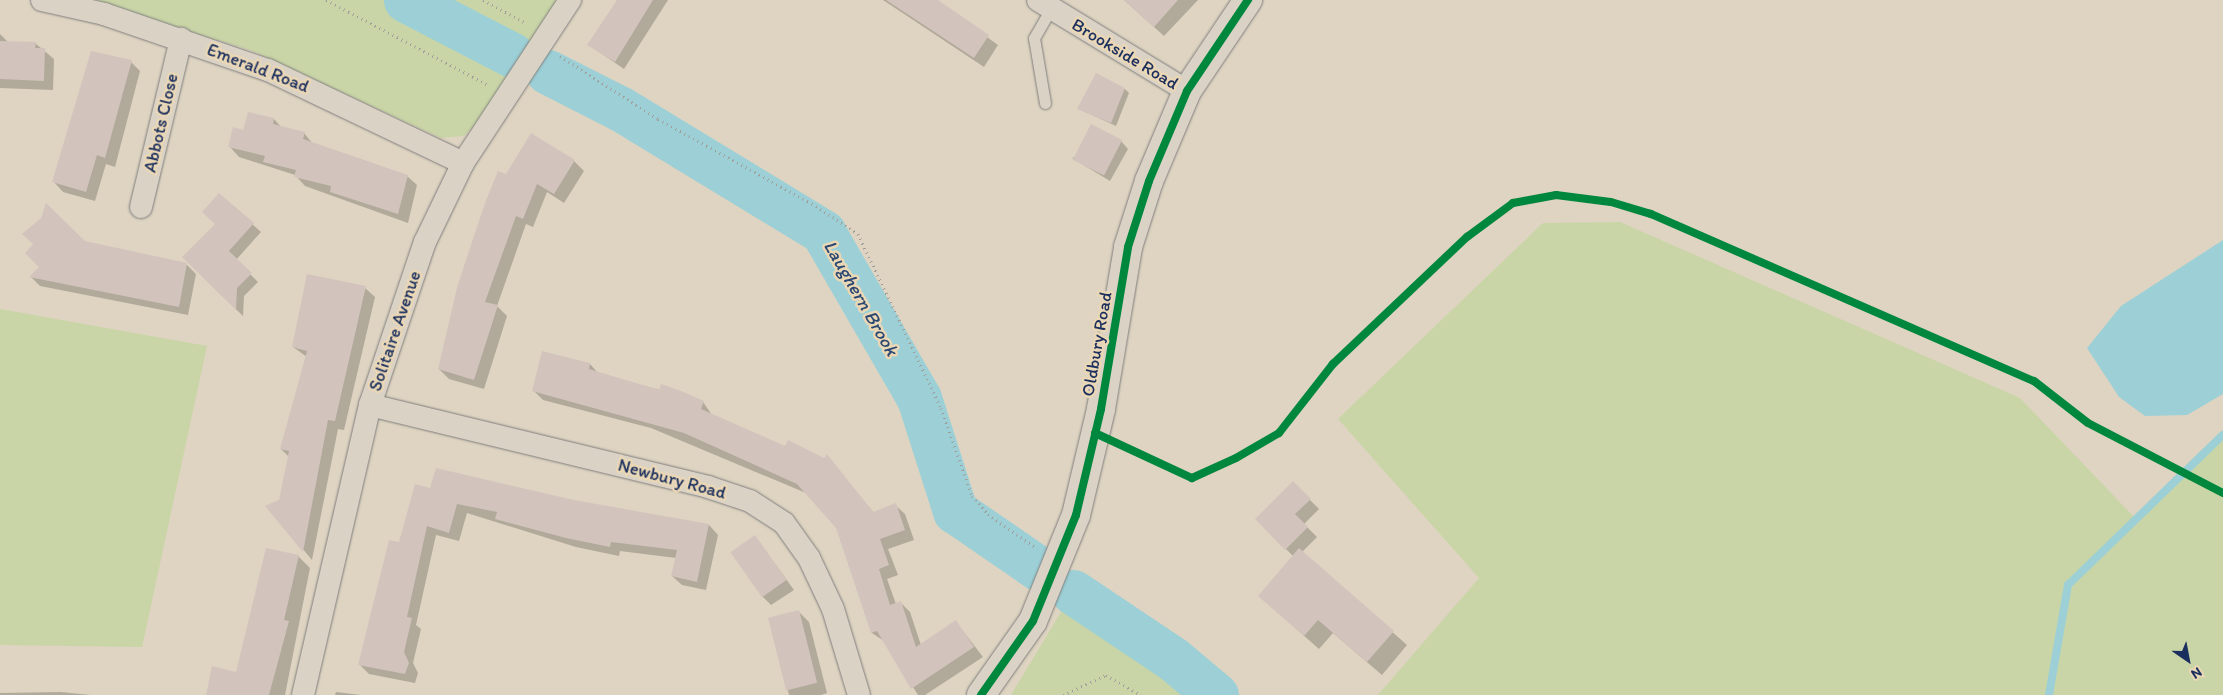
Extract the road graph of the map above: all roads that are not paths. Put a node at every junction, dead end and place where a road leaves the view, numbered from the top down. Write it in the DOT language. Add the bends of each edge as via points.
graph roads {
  1 [pos="42,0"];
  2 [pos="570,0"];
  3 [pos="1248,0"];
  4 [pos="1044,4"];
  5 [pos="181,40"];
  6 [pos="1187,91"];
  7 [pos="1045,103"];
  8 [pos="463,163"];
  9 [pos="141,207"];
  10 [pos="370,405"];
  11 [pos="302,695"];
  12 [pos="859,695"];
  13 [pos="981,695"];
  1 -- 5 [label="street, Emerald Road"];
  2 -- 8 [label="street, Solitaire Avenue"];
  3 -- 6 [label="street, Oldbury Road"];
  4 -- 6 [label="street, Brookside Road"];
  4 -- 7 [label="lane" via="1034,38"];
  5 -- 8 [label="street, Emerald Road" via="323,94"];
  5 -- 9 [label="street, Abbots Close"];
  6 -- 13 [label="street, Oldbury Road" via="1149,181 1128,248 1101,409 1076,515 1033,621"];
  8 -- 10 [label="street, Solitaire Avenue" via="426,242"];
  10 -- 11 [label="street, Solitaire Avenue"];
  10 -- 12 [label="street, Newbury Road" via="708,486 750,501 784,523 809,558 833,609"];
}
